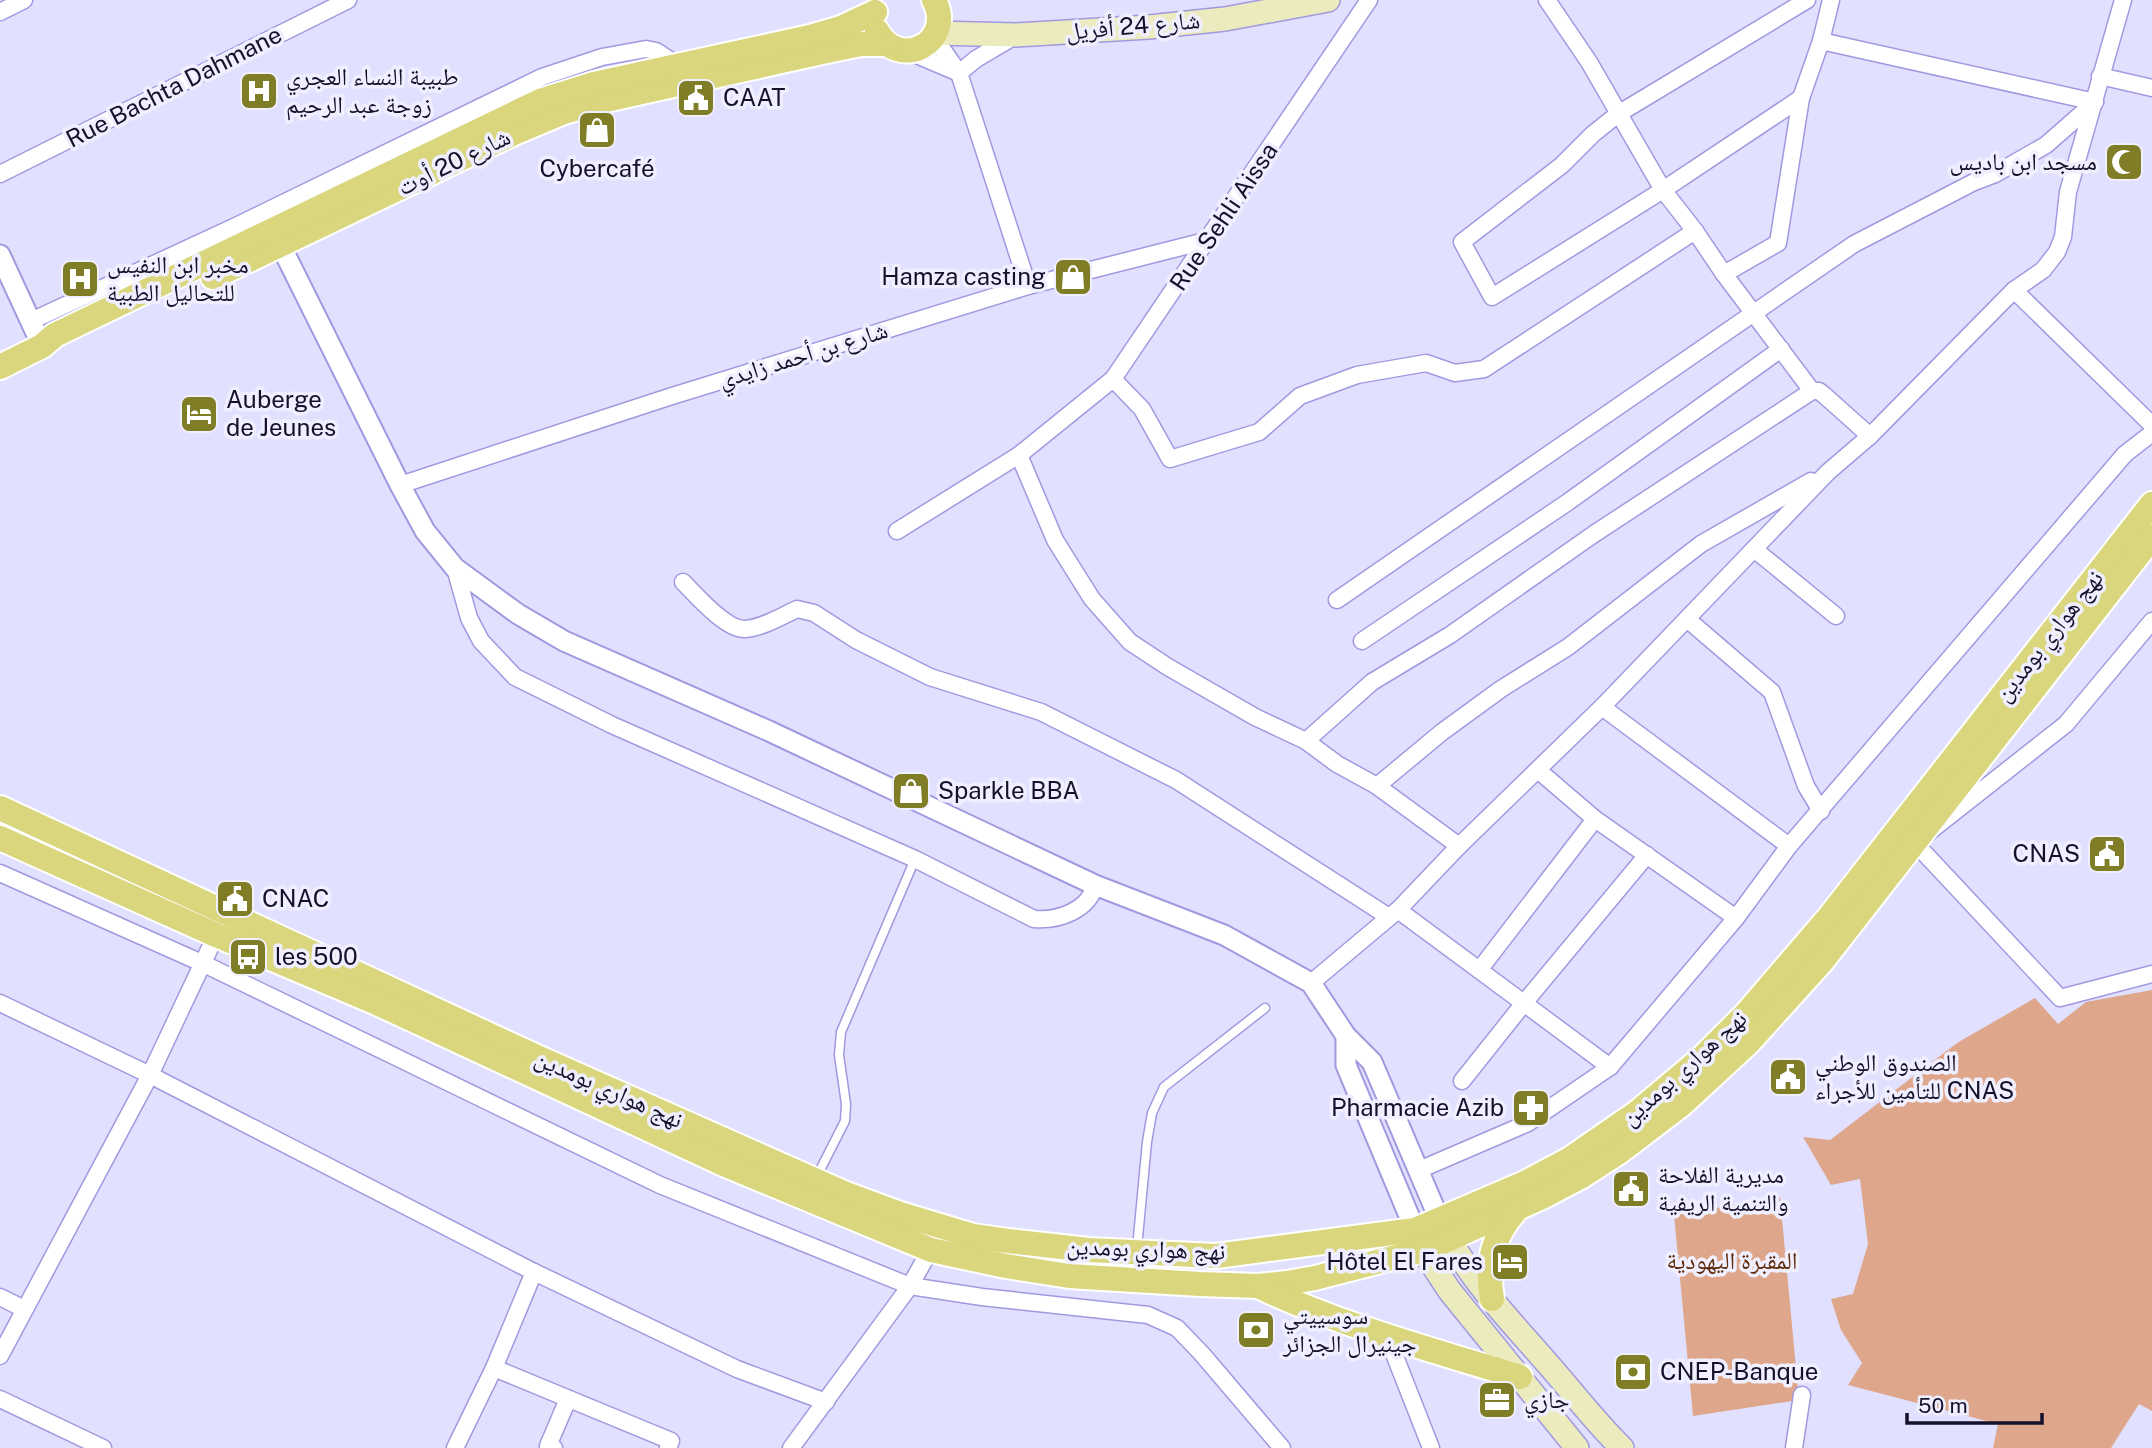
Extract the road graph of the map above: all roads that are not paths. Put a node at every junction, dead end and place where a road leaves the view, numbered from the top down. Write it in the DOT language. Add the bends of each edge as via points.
graph roads {
  1 [pos="24,0"];
  2 [pos="348,0"];
  3 [pos="1328,0"];
  4 [pos="1369,0"];
  5 [pos="1547,0"];
  6 [pos="1807,0"];
  7 [pos="1831,0"];
  8 [pos="2123,0"];
  9 [pos="877,6"];
  10 [pos="0,12"];
  11 [pos="936,20"];
  12 [pos="1016,35"];
  13 [pos="1821,41"];
  14 [pos="896,47"];
  15 [pos="959,74"];
  16 [pos="2100,76"];
  17 [pos="2152,88"];
  18 [pos="1801,99"];
  19 [pos="2095,102"];
  20 [pos="1618,114"];
  21 [pos="0,174"];
  22 [pos="1663,190"];
  23 [pos="272,230"];
  24 [pos="1695,232"];
  25 [pos="1209,240"];
  26 [pos="0,255"];
  27 [pos="1724,274"];
  28 [pos="1028,286"];
  29 [pos="2014,290"];
  30 [pos="1753,313"];
  31 [pos="31,321"];
  32 [pos="42,346"];
  33 [pos="1781,349"];
  34 [pos="0,367"];
  35 [pos="1113,379"];
  36 [pos="1812,391"];
  37 [pos="2152,425"];
  38 [pos="2152,433"];
  39 [pos="1870,436"];
  40 [pos="1019,455"];
  41 [pos="1828,471"];
  42 [pos="400,485"];
  43 [pos="2152,504"];
  44 [pos="897,531"];
  45 [pos="2152,537"];
  46 [pos="1754,548"];
  47 [pos="455,568"];
  48 [pos="683,582"];
  49 [pos="1337,600"];
  50 [pos="1836,616"];
  51 [pos="1687,619"];
  52 [pos="2152,621"];
  53 [pos="1362,641"];
  54 [pos="1602,707"];
  55 [pos="1306,741"];
  56 [pos="1539,771"];
  57 [pos="1377,786"];
  58 [pos="0,808"];
  59 [pos="1821,811"];
  60 [pos="1595,819"];
  61 [pos="0,838"];
  62 [pos="1916,843"];
  63 [pos="1459,846"];
  64 [pos="1789,846"];
  65 [pos="1647,855"];
  66 [pos="915,859"];
  67 [pos="0,873"];
  68 [pos="1095,885"];
  69 [pos="1393,913"];
  70 [pos="1736,918"];
  71 [pos="216,935"];
  72 [pos="204,964"];
  73 [pos="1480,969"];
  74 [pos="2152,974"];
  75 [pos="1311,983"];
  76 [pos="0,1003"];
  77 [pos="1524,1003"];
  78 [pos="1265,1008"];
  79 [pos="1346,1036"];
  80 [pos="1610,1067"];
  81 [pos="150,1075"];
  82 [pos="1462,1081"];
  83 [pos="1419,1170"];
  84 [pos="815,1180"];
  85 [pos="1516,1209"];
  86 [pos="943,1227"];
  87 [pos="1444,1230"];
  88 [pos="1419,1240"];
  89 [pos="931,1250"];
  90 [pos="1137,1251"];
  91 [pos="534,1272"];
  92 [pos="910,1286"];
  93 [pos="1258,1286"];
  94 [pos="0,1297"];
  95 [pos="1492,1299"];
  96 [pos="24,1309"];
  97 [pos="1387,1336"];
  98 [pos="0,1356"];
  99 [pos="494,1368"];
  100 [pos="1520,1377"];
  101 [pos="1802,1395"];
  102 [pos="0,1399"];
  103 [pos="568,1399"];
  104 [pos="826,1402"];
  105 [pos="1616,1446"];
  106 [pos="550,1447"];
  107 [pos="103,1448"];
  108 [pos="455,1448"];
  109 [pos="668,1448"];
  110 [pos="791,1448"];
  111 [pos="1282,1448"];
  112 [pos="1431,1448"];
  113 [pos="1577,1448"];
  114 [pos="1794,1448"];
  1 -- 10 [label="street"];
  2 -- 21 [label="street, Rue Bachta Dahmane"];
  3 -- 12 [label="main road, شارع 24 أفريل" via="1213,20"];
  4 -- 25 [label="street, Rue Sehli Aissa"];
  5 -- 20 [label="street"];
  6 -- 20 [label="street"];
  7 -- 13 [label="street"];
  8 -- 16 [label="street"];
  9 -- 14 [label="main road" via="877,30"];
  9 -- 23 [label="main road, شارع 20 أوت" via="841,28 810,37 594,83 540,101"];
  11 -- 12 [label="main road, شارع 24 أفريل" via="977,33"];
  11 -- 14 [label="main road" via="921,47"];
  11 -- 15 [label="street"];
  12 -- 15 [label="street"];
  13 -- 18 [label="street"];
  13 -- 19 [label="street"];
  14 -- 15 [label="street"];
  14 -- 23 [label="main road, شارع 20 أوت" via="861,44 564,112"];
  15 -- 28 [label="street"];
  16 -- 17 [label="street"];
  16 -- 19 [label="street"];
  18 -- 22 [label="street"];
  18 -- 27 [label="street" via="1778,243"];
  19 -- 29 [label="street" via="2068,192 2057,251 2043,270"];
  19 -- 30 [label="street" via="2046,145 1854,244"];
  20 -- 22 [label="street"];
  20 -- 22 [label="street" via="1562,165 1462,242 1492,297"];
  22 -- 24 [label="street"];
  23 -- 31 [label="street"];
  23 -- 32 [label="main road, شارع 20 أوت" via="55,335"];
  23 -- 42 [label="street"];
  24 -- 27 [label="street"];
  24 -- 35 [label="street" via="1484,369 1455,373 1426,363 1357,375 1300,397 1259,432 1170,459 1142,409"];
  25 -- 28 [label="street, شارع بن أحمد زايدي"];
  25 -- 35 [label="street, Rue Sehli Aissa"];
  26 -- 31 [label="street"];
  27 -- 30 [label="street"];
  28 -- 42 [label="street, شارع بن أحمد زايدي"];
  29 -- 37 [label="street"];
  29 -- 39 [label="street"];
  30 -- 33 [label="street"];
  30 -- 49 [label="street"];
  31 -- 32 [label="street"];
  32 -- 34 [label="main road, شارع 20 أوت"];
  33 -- 36 [label="street"];
  33 -- 53 [label="street" via="1568,502"];
  35 -- 40 [label="street, Rue Sehli Aissa"];
  36 -- 39 [label="street" via="1819,391"];
  36 -- 55 [label="street" via="1450,635 1372,682"];
  38 -- 59 [label="street" via="2125,454"];
  39 -- 41 [label="street"];
  40 -- 44 [label="street, Rue Sehli Aissa"];
  40 -- 55 [label="street" via="1055,540 1092,599 1130,642 1234,705"];
  41 -- 46 [label="street"];
  41 -- 57 [label="street" via="1701,544 1568,647 1501,688"];
  42 -- 47 [label="street" via="425,531"];
  43 -- 87 [label="main road, نهج هواري بومدين" via="1831,915 1738,1022 1670,1087 1607,1135"];
  45 -- 62 [label="main road, نهج هواري بومدين"];
  46 -- 50 [label="street"];
  46 -- 51 [label="street"];
  47 -- 66 [label="street" via="469,618 481,640 515,677 612,725"];
  47 -- 68 [label="street" via="564,641 769,731"];
  48 -- 69 [label="street" via="728,624 744,629 797,608 930,677 1041,712 1177,780"];
  51 -- 54 [label="street"];
  51 -- 59 [label="street" via="1772,692 1805,786"];
  52 -- 62 [label="street" via="2066,724"];
  54 -- 56 [label="street"];
  54 -- 64 [label="street"];
  55 -- 57 [label="street"];
  56 -- 60 [label="street"];
  56 -- 63 [label="street"];
  57 -- 63 [label="street"];
  58 -- 84 [label="main road, نهج هواري بومدين" via="541,1059"];
  59 -- 64 [label="street"];
  60 -- 65 [label="street"];
  60 -- 73 [label="street"];
  61 -- 71 [label="main road, نهج هواري بومدين"];
  62 -- 74 [label="street" via="2060,998"];
  62 -- 85 [label="main road, نهج هواري بومدين" via="1824,960 1716,1075 1619,1152"];
  63 -- 69 [label="street"];
  64 -- 70 [label="street"];
  65 -- 70 [label="street"];
  65 -- 77 [label="street"];
  66 -- 68 [label="street" via="1034,919 1073,912 1086,903"];
  66 -- 84 [label="lane" via="841,1032 845,1121"];
  67 -- 72 [label="street"];
  68 -- 75 [label="street" via="1224,934"];
  69 -- 73 [label="street"];
  69 -- 75 [label="street"];
  70 -- 80 [label="street"];
  71 -- 72 [label="street"];
  71 -- 89 [label="main road, نهج هواري بومدين" via="377,1003 726,1165"];
  72 -- 81 [label="street"];
  72 -- 92 [label="street" via="660,1185"];
  73 -- 77 [label="street"];
  75 -- 79 [label="street"];
  76 -- 81 [label="street"];
  77 -- 80 [label="street"];
  77 -- 82 [label="street"];
  78 -- 90 [label="lane" via="1164,1087 1147,1142"];
  79 -- 83 [label="street" via="1371,1062"];
  79 -- 88 [label="street" via="1346,1065"];
  80 -- 83 [label="street" via="1528,1124"];
  81 -- 91 [label="street"];
  81 -- 96 [label="street"];
  83 -- 87 [label="street"];
  84 -- 86 [label="main road, نهج هواري بومدين"];
  85 -- 87 [label="main road, نهج هواري بومدين"];
  85 -- 95 [label="main road" via="1494,1241 1489,1261"];
  86 -- 89 [label="street"];
  86 -- 90 [label="main road, نهج هواري بومدين" via="1008,1241"];
  87 -- 88 [label="main road, نهج هواري بومدين"];
  87 -- 95 [label="main road"];
  88 -- 90 [label="main road, نهج هواري بومدين" via="1216,1256"];
  88 -- 93 [label="main road, نهج هواري بومدين" via="1315,1278"];
  88 -- 100 [label="main road" via="1449,1290"];
  89 -- 92 [label="street"];
  89 -- 93 [label="main road, نهج هواري بومدين" via="1069,1276"];
  91 -- 99 [label="street"];
  91 -- 104 [label="street" via="737,1369"];
  92 -- 104 [label="street"];
  92 -- 111 [label="street" via="1148,1315 1165,1321 1202,1354"];
  93 -- 97 [label="main road"];
  94 -- 96 [label="street"];
  95 -- 105 [label="main road"];
  96 -- 98 [label="street"];
  97 -- 100 [label="main road"];
  97 -- 112 [label="street"];
  99 -- 103 [label="street"];
  99 -- 108 [label="street"];
  100 -- 113 [label="main road"];
  101 -- 114 [label="street"];
  102 -- 107 [label="street"];
  103 -- 106 [label="street"];
  103 -- 109 [label="street" via="671,1441"];
  104 -- 110 [label="street"];
}
